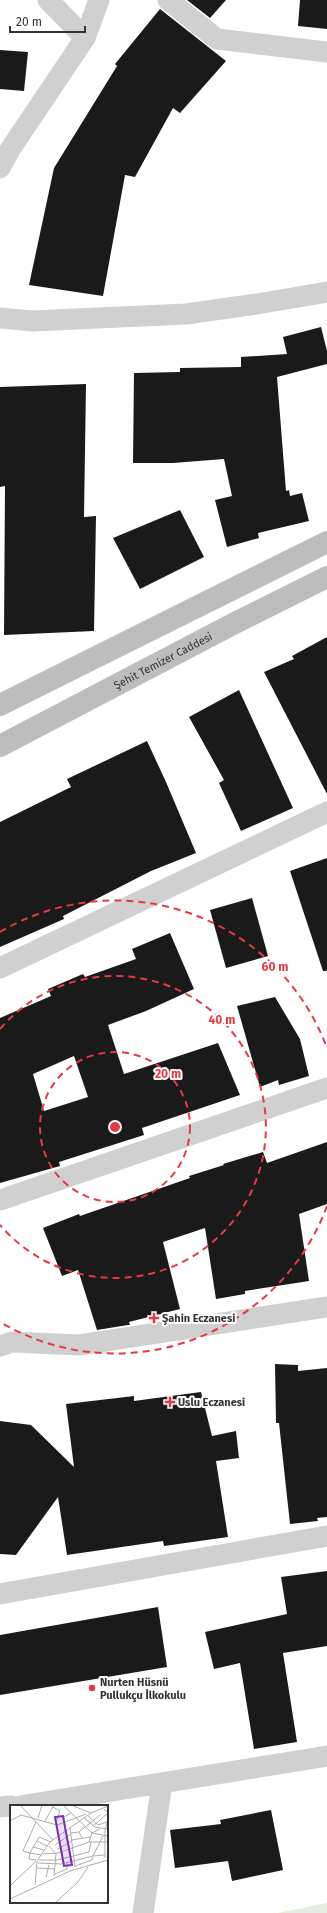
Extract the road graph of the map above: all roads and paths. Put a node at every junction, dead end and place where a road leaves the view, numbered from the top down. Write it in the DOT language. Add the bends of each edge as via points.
graph roads {
  1 [pos="48,0"];
  2 [pos="99,0"];
  3 [pos="168,0"];
  4 [pos="85,38"];
  5 [pos="327,52"];
  6 [pos="0,168"];
  7 [pos="327,292"];
  8 [pos="0,318"];
  9 [pos="327,542"];
  10 [pos="327,577"];
  11 [pos="0,705"];
  12 [pos="0,746"];
  13 [pos="327,812"];
  14 [pos="0,968"];
  15 [pos="327,1088"];
  16 [pos="0,1200"];
  17 [pos="327,1307"];
  18 [pos="4,1339"];
  19 [pos="327,1536"];
  20 [pos="0,1594"];
  21 [pos="327,1756"];
  22 [pos="162,1783"];
  23 [pos="26,1805"];
  24 [pos="10,1806"];
  25 [pos="0,1807"];
  26 [pos="143,1913"];
  1 -- 4 [label="street"];
  2 -- 4 [label="street"];
  3 -- 5 [label="street" via="217,39"];
  4 -- 6 [label="street" via="10,148"];
  7 -- 8 [label="street" via="186,314 32,321"];
  9 -- 11 [label="main road"];
  10 -- 12 [label="main road, Şehit Temizer Caddesi"];
  13 -- 14 [label="street"];
  15 -- 16 [label="street"];
  17 -- 18 [label="street" via="79,1345"];
  19 -- 20 [label="street"];
  21 -- 22 [label="street"];
  22 -- 23 [label="street"];
  22 -- 26 [label="street"];
  24 -- 25 [label="street"];
}
